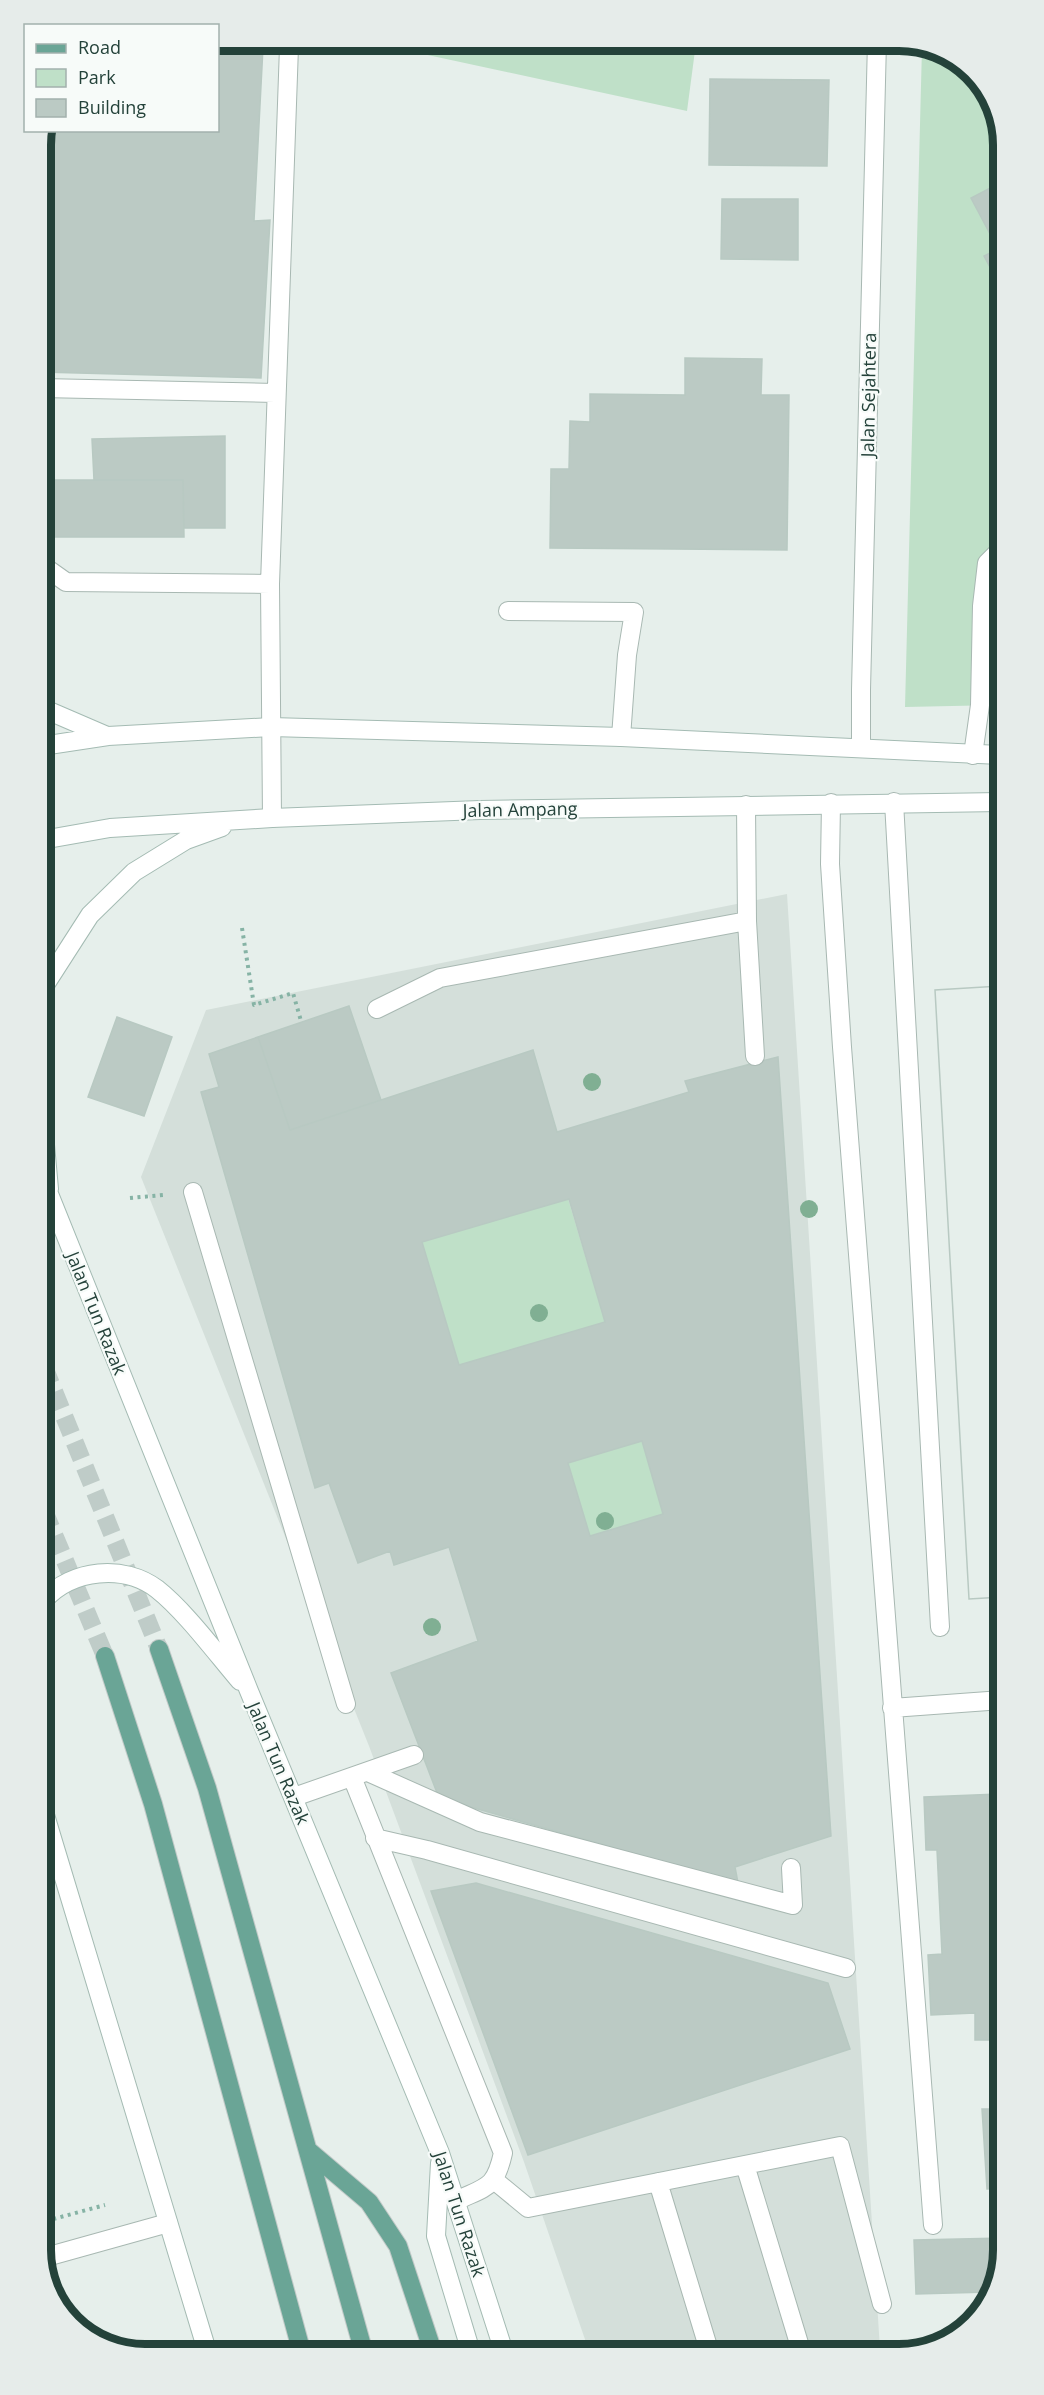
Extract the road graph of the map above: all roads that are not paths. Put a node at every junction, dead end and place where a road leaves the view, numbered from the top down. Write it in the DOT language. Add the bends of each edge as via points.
graph roads {
  1 [pos="288,51"];
  2 [pos="877,51"];
  3 [pos="51,388"];
  4 [pos="275,393"];
  5 [pos="993,557"];
  6 [pos="51,571"];
  7 [pos="270,584"];
  8 [pos="508,611"];
  9 [pos="51,712"];
  10 [pos="271,728"];
  11 [pos="108,736"];
  12 [pos="621,737"];
  13 [pos="51,745"];
  14 [pos="861,748"];
  15 [pos="973,755"];
  16 [pos="993,755"];
  17 [pos="894,802"];
  18 [pos="993,802"];
  19 [pos="831,803"];
  20 [pos="746,805"];
  21 [pos="272,818"];
  22 [pos="243,820"];
  23 [pos="51,838"];
  24 [pos="747,921"];
  25 [pos="51,976"];
  26 [pos="378,1009"];
  27 [pos="755,1056"];
  28 [pos="193,1191"];
  29 [pos="51,1198"];
  30 [pos="51,1592"];
  31 [pos="940,1627"];
  32 [pos="159,1649"];
  33 [pos="105,1656"];
  34 [pos="249,1691"];
  35 [pos="993,1701"];
  36 [pos="346,1704"];
  37 [pos="892,1708"];
  38 [pos="414,1755"];
  39 [pos="360,1775"];
  40 [pos="294,1797"];
  41 [pos="51,1837"];
  42 [pos="375,1838"];
  43 [pos="791,1868"];
  44 [pos="846,1968"];
  45 [pos="309,2151"];
  46 [pos="440,2153"];
  47 [pos="745,2165"];
  48 [pos="494,2180"];
  49 [pos="658,2182"];
  50 [pos="456,2201"];
  51 [pos="168,2223"];
  52 [pos="933,2225"];
  53 [pos="51,2255"];
  54 [pos="882,2304"];
  55 [pos="205,2344"];
  56 [pos="300,2344"];
  57 [pos="362,2344"];
  58 [pos="430,2344"];
  59 [pos="469,2344"];
  60 [pos="501,2344"];
  61 [pos="707,2344"];
  62 [pos="799,2344"];
  1 -- 4 [label="main road"];
  2 -- 14 [label="main road, Jalan Sejahtera"];
  3 -- 4 [label="main road"];
  4 -- 7 [label="main road"];
  5 -- 15 [label="main road" via="987,563 982,606 980,705"];
  6 -- 7 [label="main road" via="66,582"];
  7 -- 10 [label="main road"];
  8 -- 12 [label="main road" via="634,612"];
  9 -- 11 [label="main road"];
  10 -- 11 [label="main road"];
  10 -- 12 [label="main road"];
  10 -- 21 [label="main road"];
  11 -- 13 [label="main road"];
  12 -- 14 [label="main road"];
  14 -- 15 [label="main road"];
  15 -- 16 [label="main road"];
  17 -- 18 [label="main road, Jalan Ampang"];
  17 -- 19 [label="main road, Jalan Ampang"];
  17 -- 31 [label="main road"];
  19 -- 20 [label="main road, Jalan Ampang"];
  19 -- 37 [label="main road" via="830,864 842,1047"];
  20 -- 21 [label="main road, Jalan Ampang"];
  20 -- 24 [label="main road"];
  21 -- 22 [label="main road, Jalan Ampang"];
  22 -- 23 [label="main road, Jalan Ampang" via="110,828"];
  22 -- 25 [label="main road" via="186,840 134,872 90,915"];
  24 -- 26 [label="main road" via="440,978"];
  24 -- 27 [label="main road"];
  28 -- 36 [label="main road"];
  29 -- 34 [label="main road, Jalan Tun Razak"];
  30 -- 34 [label="main road" via="88,1574 103,1572 137,1578 173,1603"];
  32 -- 45 [label="main road" via="207,1788"];
  33 -- 56 [label="main road" via="153,1804"];
  34 -- 40 [label="main road, Jalan Tun Razak"];
  35 -- 37 [label="main road"];
  37 -- 52 [label="main road"];
  38 -- 39 [label="main road"];
  39 -- 40 [label="main road"];
  39 -- 42 [label="main road"];
  39 -- 43 [label="main road" via="480,1822 794,1905"];
  40 -- 46 [label="main road, Jalan Tun Razak"];
  41 -- 51 [label="main road"];
  42 -- 44 [label="main road"];
  42 -- 48 [label="main road" via="503,2153"];
  45 -- 57 [label="main road"];
  45 -- 58 [label="main road" via="369,2202 398,2246"];
  46 -- 50 [label="main road, Jalan Tun Razak"];
  46 -- 59 [label="main road" via="436,2236"];
  47 -- 49 [label="main road"];
  47 -- 54 [label="main road" via="840,2146"];
  47 -- 62 [label="main road"];
  48 -- 49 [label="main road" via="528,2208"];
  48 -- 50 [label="main road"];
  49 -- 61 [label="main road"];
  50 -- 60 [label="main road, Jalan Tun Razak"];
  51 -- 53 [label="main road"];
  51 -- 55 [label="main road"];
}
